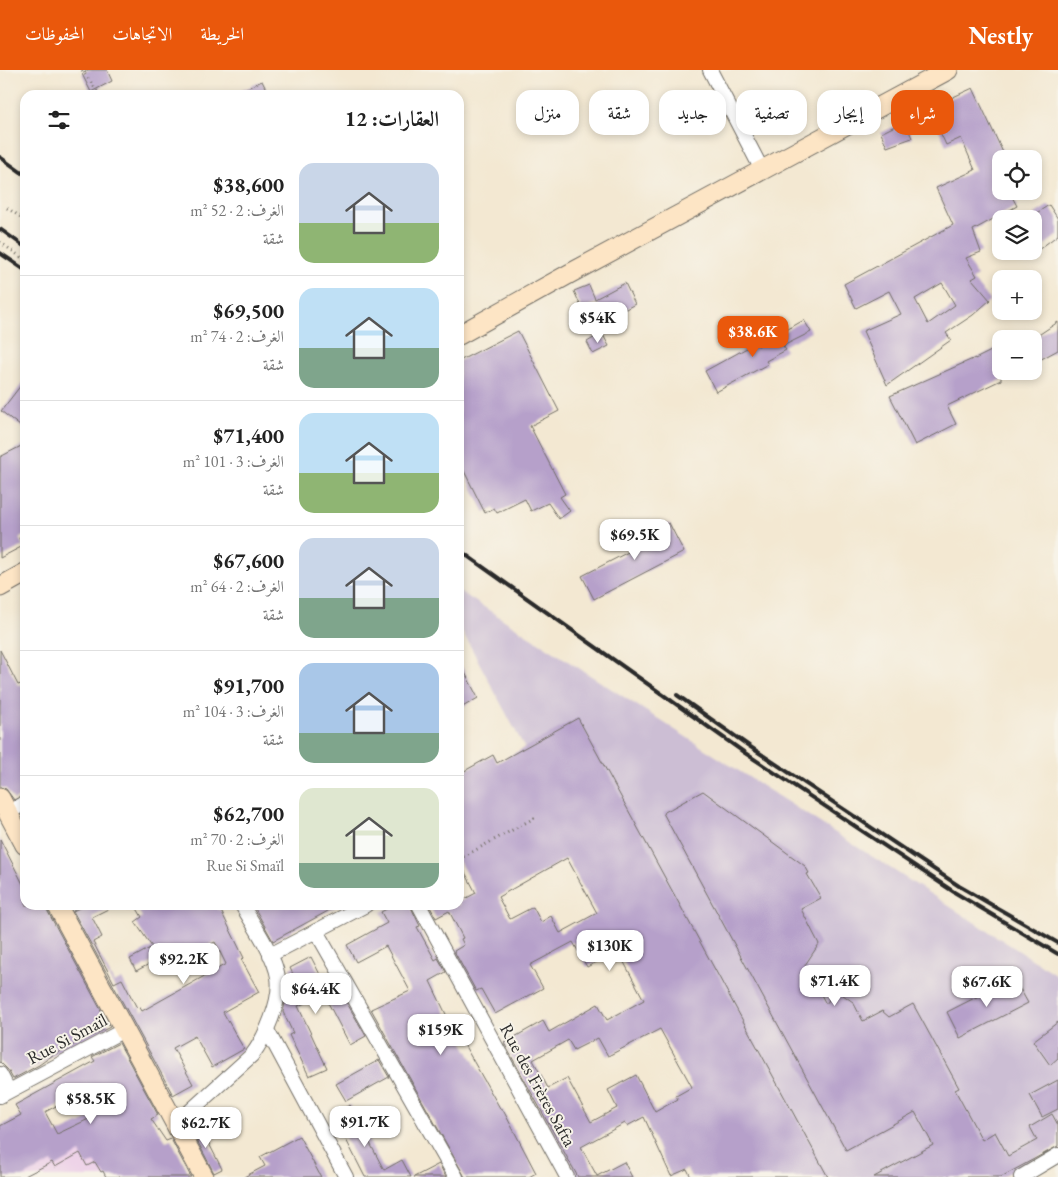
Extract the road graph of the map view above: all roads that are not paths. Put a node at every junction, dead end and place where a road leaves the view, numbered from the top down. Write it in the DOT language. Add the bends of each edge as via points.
graph roads {
  1 [pos="710,70"];
  2 [pos="948,70"];
  3 [pos="762,170"];
  4 [pos="464,332"];
  5 [pos="20,576"];
  6 [pos="0,587"];
  7 [pos="20,804"];
  8 [pos="4,806"];
  9 [pos="20,836"];
  10 [pos="60,910"];
  11 [pos="245,910"];
  12 [pos="356,910"];
  13 [pos="422,910"];
  14 [pos="316,931"];
  15 [pos="270,955"];
  16 [pos="124,1030"];
  17 [pos="267,1030"];
  18 [pos="0,1074"];
  19 [pos="5,1094"];
  20 [pos="176,1124"];
  21 [pos="1058,1155"];
  22 [pos="204,1177"];
  23 [pos="346,1177"];
  24 [pos="456,1177"];
  25 [pos="567,1177"];
  26 [pos="1020,1177"];
  1 -- 3 [label="street"];
  2 -- 3 [label="main road"];
  3 -- 4 [label="main road"];
  5 -- 6 [label="main road"];
  7 -- 8 [label="street"];
  8 -- 9 [label="main road"];
  10 -- 16 [label="main road"];
  11 -- 15 [label="street"];
  12 -- 14 [label="street"];
  13 -- 25 [label="street, Rue des Frères Safta"];
  14 -- 15 [label="street"];
  14 -- 24 [label="street"];
  15 -- 17 [label="street" via="279,987"];
  16 -- 19 [label="street, Rue Si Smaïl"];
  16 -- 20 [label="main road"];
  17 -- 20 [label="street" via="252,1055"];
  17 -- 23 [label="street"];
  18 -- 19 [label="street"];
  20 -- 22 [label="main road"];
  21 -- 26 [label="street"];
}
